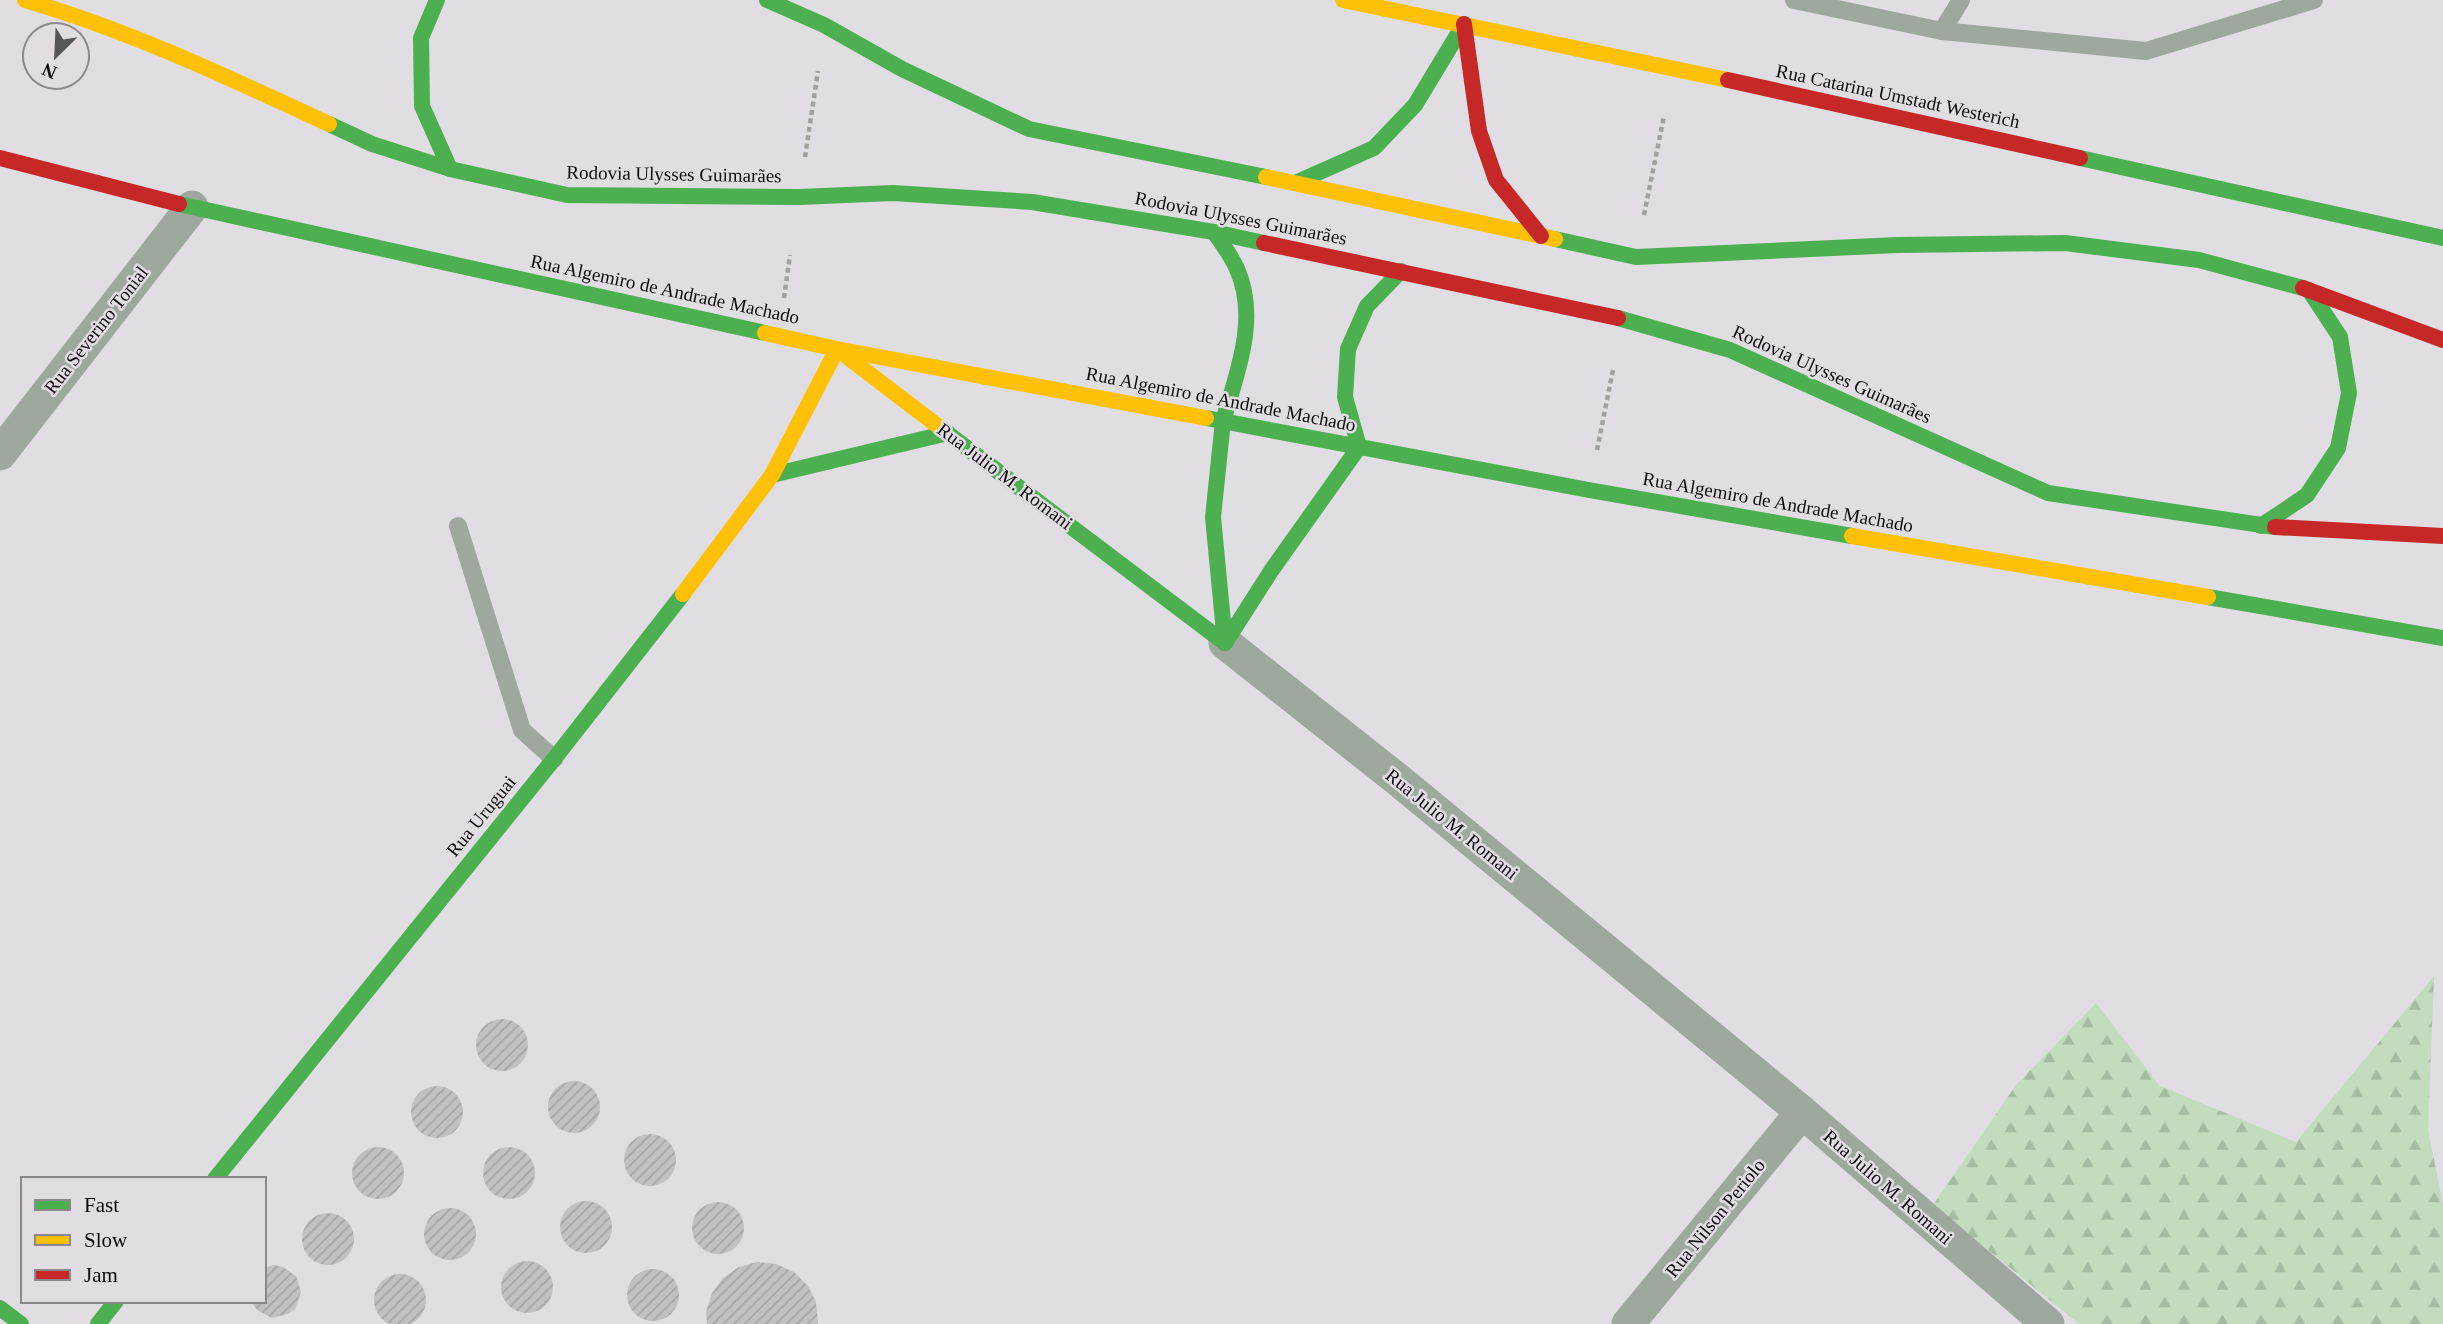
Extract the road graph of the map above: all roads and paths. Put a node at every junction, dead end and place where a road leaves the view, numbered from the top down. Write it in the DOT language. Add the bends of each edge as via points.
graph roads {
  1 [pos="24,0"];
  2 [pos="437,0"];
  3 [pos="767,0"];
  4 [pos="1343,0"];
  5 [pos="1794,0"];
  6 [pos="1961,0"];
  7 [pos="2314,0"];
  8 [pos="1465,18"];
  9 [pos="1942,31"];
  10 [pos="818,71"];
  11 [pos="1664,116"];
  12 [pos="0,158"];
  13 [pos="450,169"];
  14 [pos="803,169"];
  15 [pos="1295,183"];
  16 [pos="192,207"];
  17 [pos="1644,219"];
  18 [pos="1214,232"];
  19 [pos="1541,236"];
  20 [pos="2443,238"];
  21 [pos="790,255"];
  22 [pos="1401,271"];
  23 [pos="2309,290"];
  24 [pos="783,304"];
  25 [pos="2443,340"];
  26 [pos="837,349"];
  27 [pos="1613,370"];
  28 [pos="1223,421"];
  29 [pos="948,433"];
  30 [pos="1359,447"];
  31 [pos="0,454"];
  32 [pos="1596,458"];
  33 [pos="772,475"];
  34 [pos="458,526"];
  35 [pos="2260,526"];
  36 [pos="2443,536"];
  37 [pos="2443,638"];
  38 [pos="1225,643"];
  39 [pos="554,759"];
  40 [pos="1801,1112"];
  41 [pos="217,1177"];
  42 [pos="114,1303"];
  43 [pos="0,1308"];
  44 [pos="21,1324"];
  45 [pos="98,1324"];
  46 [pos="1628,1324"];
  47 [pos="2048,1324"];
  1 -- 13 [label="main road, Rodovia Ulysses Guimarães" via="173,51 372,144"];
  2 -- 13 [label="main road" via="421,38 422,106"];
  3 -- 15 [label="main road" via="1029,129"];
  4 -- 8 [label="main road, Rua Catarina Umstadt Westerich"];
  5 -- 9 [label="lane"];
  6 -- 9 [label="lane"];
  7 -- 9 [label="lane" via="2146,51"];
  8 -- 15 [label="main road" via="1415,105 1374,148"];
  8 -- 19 [label="main road" via="1479,131 1496,180"];
  8 -- 20 [label="main road, Rua Catarina Umstadt Westerich"];
  10 -- 14 [label="path"];
  11 -- 17 [label="path"];
  12 -- 16 [label="main road, Rua Algemiro de Andrade Machado"];
  13 -- 18 [label="main road, Rodovia Ulysses Guimarães" via="567,195 893,193 1032,202"];
  15 -- 19 [label="main road"];
  16 -- 26 [label="main road, Rua Algemiro de Andrade Machado"];
  16 -- 31 [label="street, Rua Severino Tonial"];
  18 -- 22 [label="main road, Rodovia Ulysses Guimarães"];
  18 -- 28 [label="main road" via="1239,273 1248,320"];
  19 -- 23 [label="main road" via="1636,257 2065,243 2199,260"];
  21 -- 24 [label="path"];
  22 -- 30 [label="main road" via="1367,306 1348,349 1345,397"];
  22 -- 35 [label="main road, Rodovia Ulysses Guimarães" via="1623,319 1730,350 2048,493"];
  23 -- 25 [label="main road"];
  23 -- 35 [label="main road" via="2340,337 2349,393 2338,448 2307,495"];
  26 -- 28 [label="main road, Rua Algemiro de Andrade Machado"];
  26 -- 29 [label="main road, Rua Julio M. Romani"];
  26 -- 33 [label="main road, Rua Uruguai"];
  27 -- 32 [label="path"];
  28 -- 30 [label="main road, Rua Algemiro de Andrade Machado"];
  28 -- 38 [label="main road" via="1213,517"];
  29 -- 33 [label="main road"];
  29 -- 38 [label="main road, Rua Julio M. Romani"];
  30 -- 37 [label="main road, Rua Algemiro de Andrade Machado"];
  30 -- 38 [label="main road"];
  33 -- 39 [label="main road, Rua Uruguai"];
  34 -- 39 [label="lane" via="522,730"];
  35 -- 36 [label="main road, Rodovia Ulysses Guimarães"];
  38 -- 40 [label="street, Rua Julio M. Romani"];
  39 -- 41 [label="main road, Rua Uruguai"];
  40 -- 46 [label="street, Rua Nilson Periolo"];
  40 -- 47 [label="street, Rua Julio M. Romani"];
  42 -- 45 [label="main road"];
  43 -- 44 [label="main road"];
}
